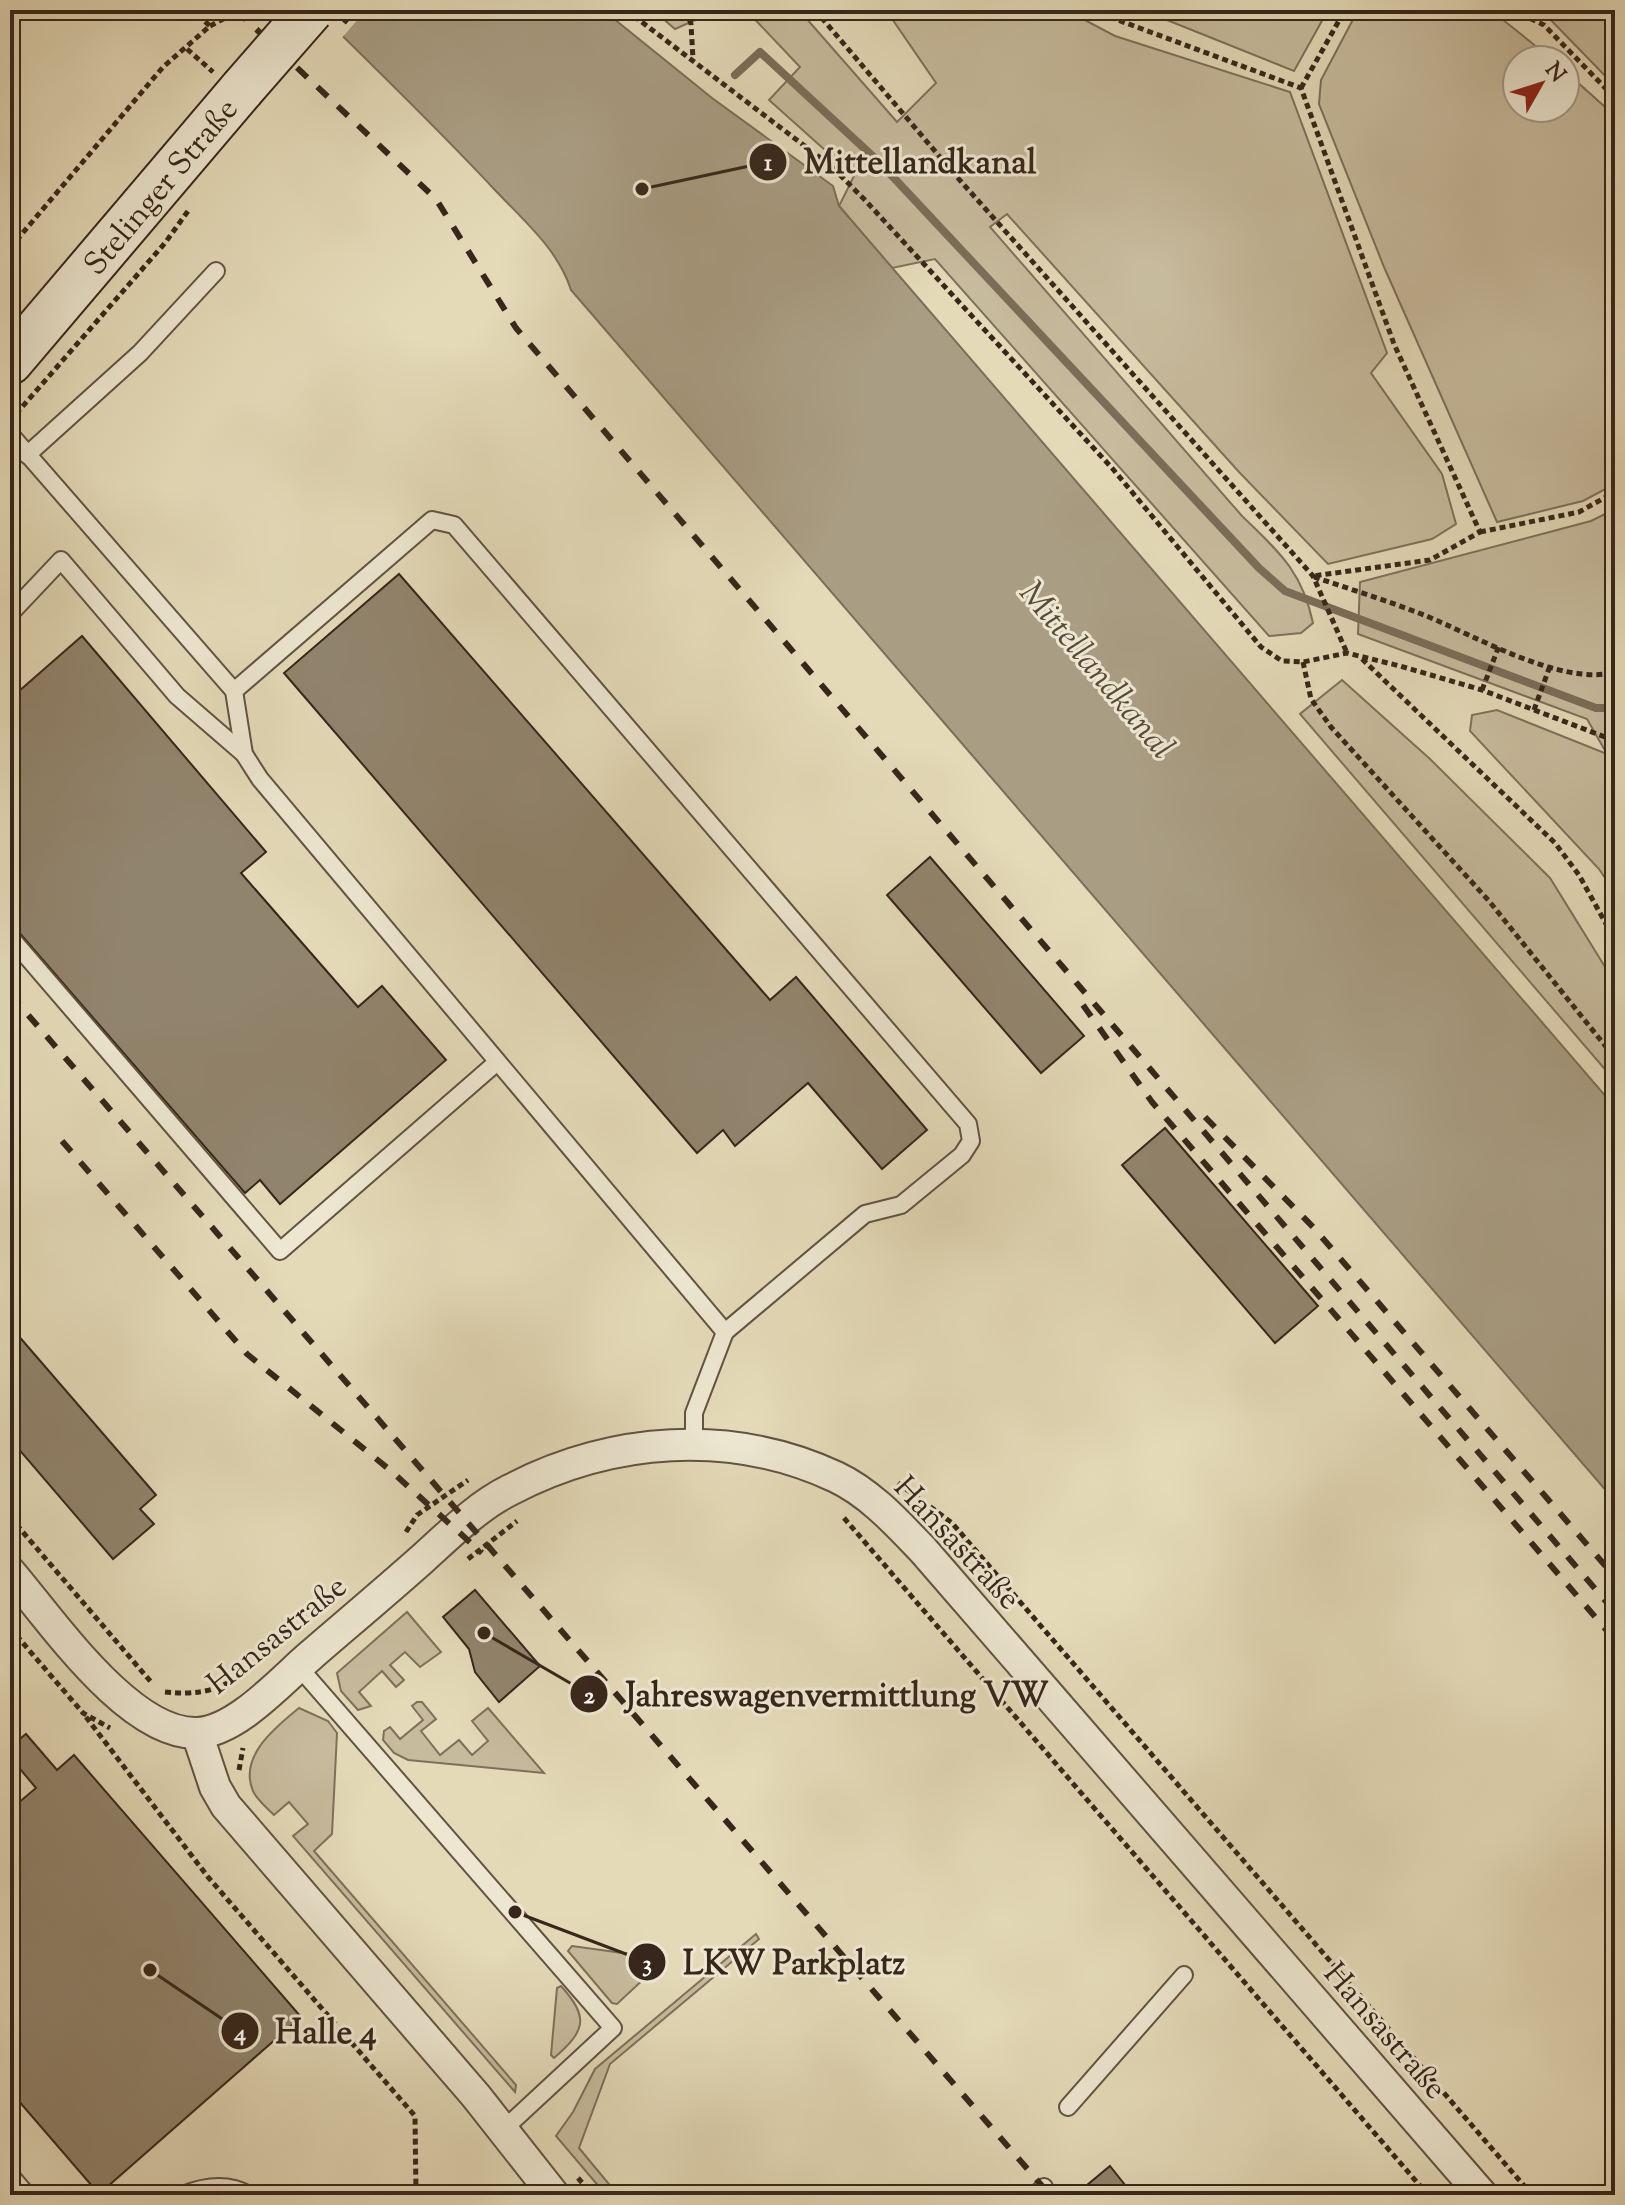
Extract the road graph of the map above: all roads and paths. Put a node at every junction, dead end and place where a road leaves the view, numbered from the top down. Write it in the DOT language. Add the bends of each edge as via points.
graph roads {
  1 [pos="192,10"];
  2 [pos="240,10"];
  3 [pos="311,10"];
  4 [pos="626,10"];
  5 [pos="686,10"];
  6 [pos="815,10"];
  7 [pos="1091,10"];
  8 [pos="1345,10"];
  9 [pos="1512,10"];
  10 [pos="210,26"];
  11 [pos="187,49"];
  12 [pos="693,60"];
  13 [pos="230,83"];
  14 [pos="1301,88"];
  15 [pos="1615,98"];
  16 [pos="10,248"];
  17 [pos="216,271"];
  18 [pos="10,362"];
  19 [pos="10,434"];
  20 [pos="27,455"];
  21 [pos="1615,492"];
  22 [pos="1480,532"];
  23 [pos="1313,576"];
  24 [pos="10,614"];
  25 [pos="1499,646"];
  26 [pos="1347,653"];
  27 [pos="1362,659"];
  28 [pos="1303,662"];
  29 [pos="1550,666"];
  30 [pos="1615,672"];
  31 [pos="1482,690"];
  32 [pos="234,691"];
  33 [pos="1534,710"];
  34 [pos="1615,737"];
  35 [pos="244,754"];
  36 [pos="10,937"];
  37 [pos="1615,940"];
  38 [pos="1615,1058"];
  39 [pos="496,1063"];
  40 [pos="725,1332"];
  41 [pos="694,1443"];
  42 [pos="470,1479"];
  43 [pos="891,1479"];
  44 [pos="834,1510"];
  45 [pos="527,1515"];
  46 [pos="10,1517"];
  47 [pos="397,1540"];
  48 [pos="454,1568"];
  49 [pos="10,1572"];
  50 [pos="282,1639"];
  51 [pos="298,1666"];
  52 [pos="83,1713"];
  53 [pos="197,1733"];
  54 [pos="1184,1975"];
  55 [pos="1068,2107"];
  56 [pos="503,2130"];
  57 [pos="10,2175"];
  58 [pos="27,2195"];
  59 [pos="183,2195"];
  60 [pos="249,2195"];
  61 [pos="416,2195"];
  62 [pos="554,2195"];
  63 [pos="1428,2195"];
  64 [pos="1482,2195"];
  65 [pos="1532,2195"];
  1 -- 10 [label="path"];
  2 -- 10 [label="path"];
  3 -- 13 [label="main road, Stelinger Straße, bridge"];
  4 -- 12 [label="path"];
  5 -- 12 [label="path"];
  6 -- 23 [label="path"];
  7 -- 14 [label="path"];
  8 -- 14 [label="path"];
  9 -- 15 [label="path" via="1544,25"];
  10 -- 11 [label="path"];
  11 -- 13 [label="path"];
  11 -- 16 [label="path" via="163,67"];
  12 -- 28 [label="path" via="831,166 1112,468 1261,647 1282,661"];
  13 -- 18 [label="main road, Stelinger Straße"];
  14 -- 22 [label="path" via="1394,344"];
  17 -- 20 [label="lane" via="140,353"];
  19 -- 20 [label="lane"];
  20 -- 32 [label="lane"];
  21 -- 22 [label="path" via="1579,512"];
  22 -- 23 [label="path" via="1430,560"];
  23 -- 25 [label="path"];
  23 -- 26 [label="path"];
  24 -- 35 [label="lane" via="61,560 177,696"];
  25 -- 29 [label="path"];
  25 -- 31 [label="path"];
  26 -- 27 [label="path"];
  26 -- 28 [label="path"];
  27 -- 31 [label="path"];
  27 -- 37 [label="path" via="1555,843"];
  28 -- 38 [label="path" via="1311,699 1331,727 1489,901"];
  29 -- 30 [label="path" via="1580,675"];
  29 -- 33 [label="path"];
  31 -- 33 [label="path"];
  32 -- 35 [label="lane"];
  32 -- 40 [label="lane" via="432,520 454,525 968,1124 971,1141 962,1155 901,1205 865,1214"];
  33 -- 34 [label="path"];
  35 -- 39 [label="lane"];
  36 -- 39 [label="lane" via="280,1251"];
  39 -- 40 [label="lane"];
  40 -- 41 [label="lane" via="694,1413"];
  41 -- 51 [label="street, Hansastraße" via="610,1453 509,1490 466,1520"];
  41 -- 64 [label="street, Hansastraße" via="733,1445 784,1457 837,1477 880,1507 934,1561"];
  42 -- 47 [label="path" via="442,1494"];
  43 -- 65 [label="path" via="952,1523"];
  44 -- 63 [label="path"];
  45 -- 48 [label="path"];
  46 -- 50 [label="path" via="160,1692 206,1693 236,1679"];
  49 -- 53 [label="street, Hansastraße" via="117,1697 155,1724"];
  51 -- 53 [label="street, Hansastraße" via="245,1712"];
  51 -- 56 [label="lane" via="613,2028"];
  52 -- 61 [label="path" via="208,1877 415,2116"];
  53 -- 56 [label="street" via="226,1806"];
  54 -- 55 [label="lane"];
  56 -- 62 [label="street"];
  57 -- 58 [label="lane"];
  59 -- 60 [label="lane" via="200,2188 235,2187"];
}
